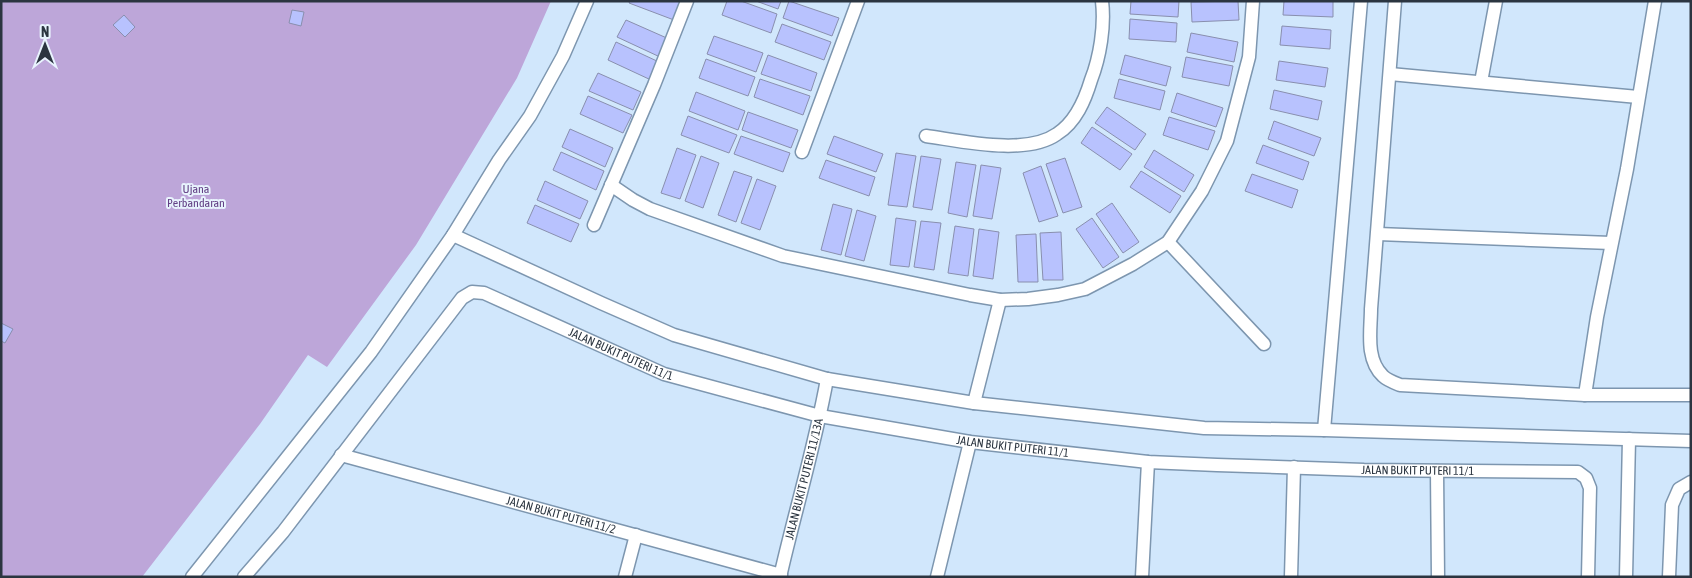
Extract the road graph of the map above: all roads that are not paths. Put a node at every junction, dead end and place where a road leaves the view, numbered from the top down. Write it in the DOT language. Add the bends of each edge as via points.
graph roads {
  1 [pos="587,1"];
  2 [pos="687,1"];
  3 [pos="858,1"];
  4 [pos="1102,1"];
  5 [pos="1253,1"];
  6 [pos="1361,1"];
  7 [pos="1395,1"];
  8 [pos="1496,1"];
  9 [pos="1655,1"];
  10 [pos="1390,74"];
  11 [pos="1481,82"];
  12 [pos="1638,97"];
  13 [pos="926,136"];
  14 [pos="802,152"];
  15 [pos="611,185"];
  16 [pos="594,225"];
  17 [pos="1378,234"];
  18 [pos="453,235"];
  19 [pos="1168,242"];
  20 [pos="1611,243"];
  21 [pos="1000,300"];
  22 [pos="1264,344"];
  23 [pos="827,379"];
  24 [pos="1585,395"];
  25 [pos="1691,395"];
  26 [pos="974,403"];
  27 [pos="820,416"];
  28 [pos="1324,430"];
  29 [pos="1629,439"];
  30 [pos="1691,441"];
  31 [pos="970,442"];
  32 [pos="341,455"];
  33 [pos="1148,462"];
  34 [pos="1294,467"];
  35 [pos="1437,471"];
  36 [pos="1691,482"];
  37 [pos="636,535"];
  38 [pos="781,576"];
  39 [pos="192,577"];
  40 [pos="244,577"];
  41 [pos="625,577"];
  42 [pos="937,577"];
  43 [pos="1142,577"];
  44 [pos="1291,577"];
  45 [pos="1438,577"];
  46 [pos="1588,577"];
  47 [pos="1626,577"];
  48 [pos="1669,577"];
  1 -- 18 [label="street" via="563,56 530,116"];
  2 -- 15 [label="street"];
  3 -- 14 [label="street"];
  4 -- 13 [label="street" via="1096,68 1073,120 1057,135 1032,144 1005,146"];
  5 -- 19 [label="street" via="1249,57 1227,141 1202,191"];
  6 -- 28 [label="street"];
  7 -- 10 [label="street"];
  8 -- 11 [label="street"];
  9 -- 12 [label="street"];
  10 -- 11 [label="street"];
  10 -- 17 [label="street"];
  11 -- 12 [label="street"];
  12 -- 20 [label="street"];
  15 -- 16 [label="street"];
  15 -- 21 [label="street" via="650,209 783,256"];
  17 -- 20 [label="street"];
  17 -- 24 [label="street" via="1370,351 1383,377 1400,385"];
  18 -- 23 [label="street" via="674,335"];
  18 -- 39 [label="street" via="371,352"];
  19 -- 21 [label="street" via="1085,289 1035,298"];
  19 -- 22 [label="street"];
  20 -- 24 [label="street"];
  21 -- 26 [label="street"];
  23 -- 26 [label="street"];
  23 -- 27 [label="street, JALAN BUKIT PUTERI 11/13A"];
  24 -- 25 [label="street"];
  26 -- 28 [label="street" via="1204,428"];
  27 -- 31 [label="street, JALAN BUKIT PUTERI 11/1"];
  27 -- 32 [label="street, JALAN BUKIT PUTERI 11/1" via="664,374 484,293 472,292 462,298"];
  27 -- 38 [label="street, JALAN BUKIT PUTERI 11/13A"];
  28 -- 29 [label="street"];
  29 -- 30 [label="street"];
  29 -- 47 [label="street"];
  31 -- 33 [label="street, JALAN BUKIT PUTERI 11/1"];
  31 -- 42 [label="street"];
  32 -- 37 [label="street, JALAN BUKIT PUTERI 11/2"];
  32 -- 40 [label="street" via="283,532"];
  33 -- 34 [label="street, JALAN BUKIT PUTERI 11/1"];
  33 -- 43 [label="street"];
  34 -- 35 [label="street, JALAN BUKIT PUTERI 11/1"];
  34 -- 44 [label="street"];
  35 -- 45 [label="street"];
  35 -- 46 [label="street, JALAN BUKIT PUTERI 11/1" via="1578,472 1586,478 1590,488"];
  36 -- 48 [label="street" via="1679,489 1672,505"];
  37 -- 38 [label="street, JALAN BUKIT PUTERI 11/2"];
  37 -- 41 [label="street"];
}
